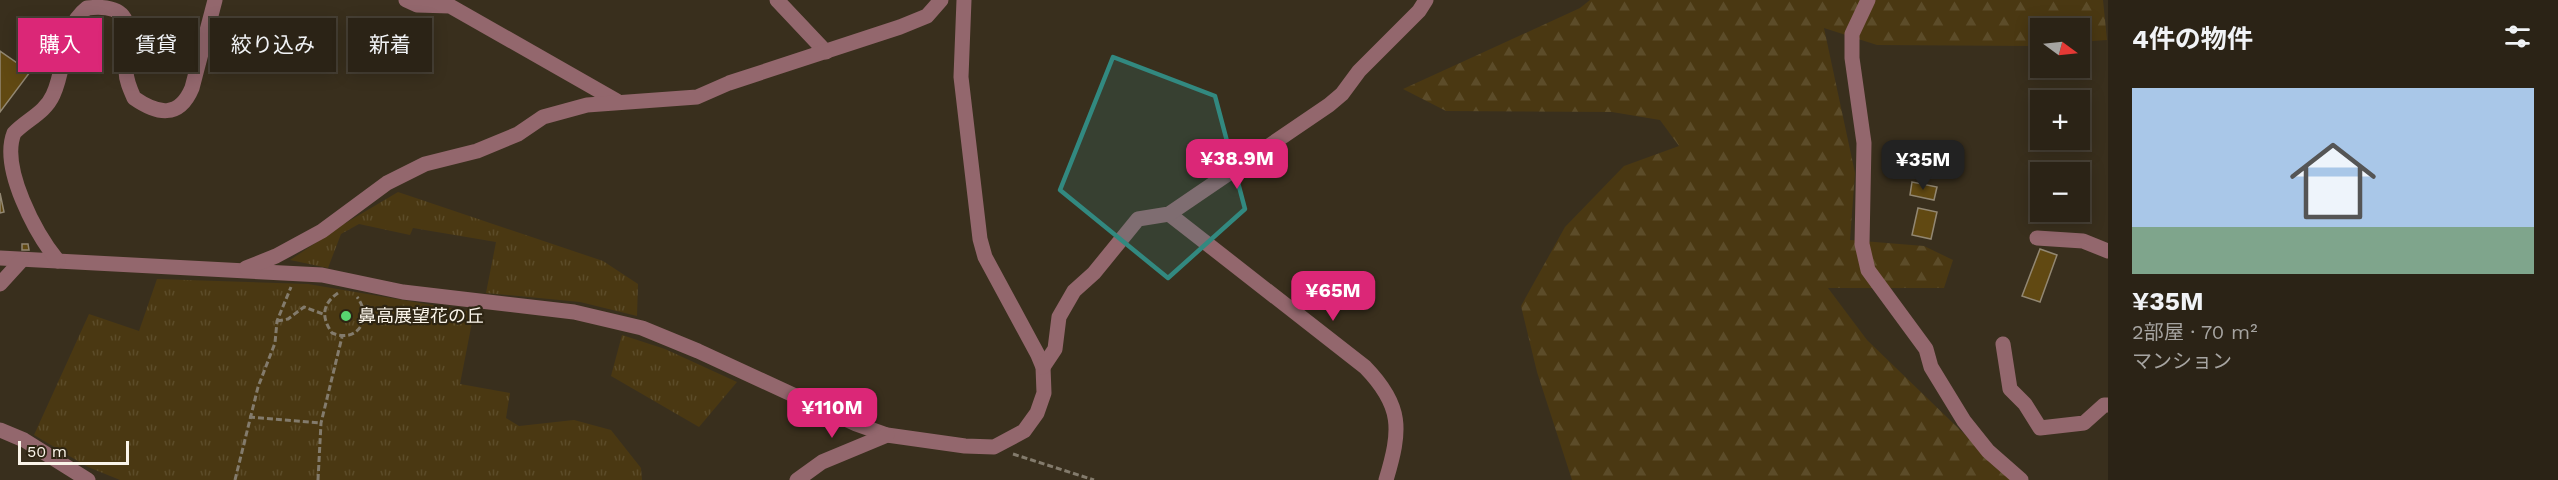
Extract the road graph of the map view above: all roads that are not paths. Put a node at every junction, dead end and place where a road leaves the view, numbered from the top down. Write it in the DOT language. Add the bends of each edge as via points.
graph roads {
  1 [pos="215,0"];
  2 [pos="406,0"];
  3 [pos="777,0"];
  4 [pos="941,0"];
  5 [pos="964,0"];
  6 [pos="1425,0"];
  7 [pos="1868,0"];
  8 [pos="452,3"];
  9 [pos="825,52"];
  10 [pos="617,101"];
  11 [pos="1169,214"];
  12 [pos="2037,238"];
  13 [pos="2108,251"];
  14 [pos="0,258"];
  15 [pos="21,261"];
  16 [pos="58,261"];
  17 [pos="240,270"];
  18 [pos="0,284"];
  19 [pos="2002,344"];
  20 [pos="1043,367"];
  21 [pos="2108,405"];
  22 [pos="0,430"];
  23 [pos="887,435"];
  24 [pos="88,480"];
  25 [pos="797,480"];
  26 [pos="1386,480"];
  27 [pos="2021,480"];
  1 -- 16 [label="street" via="188,98 172,111 157,111 134,98 126,72 130,29 121,14 111,8 87,8 74,21 53,95 42,111 13,134 3,158 14,201"];
  2 -- 8 [label="street" via="417,5"];
  3 -- 9 [label="street"];
  4 -- 9 [label="street" via="927,15"];
  5 -- 20 [label="street" via="961,77 980,239 985,258"];
  6 -- 11 [label="street" via="1329,105"];
  7 -- 27 [label="street" via="1852,34 1864,143 1862,244 1868,270 1926,349 1931,367 1964,421 1988,451"];
  8 -- 10 [label="street"];
  9 -- 10 [label="street" via="697,97"];
  10 -- 17 [label="street" via="543,117 518,134 477,151 425,164 387,183 322,231"];
  11 -- 20 [label="street" via="1138,219 1074,291 1059,317 1055,349"];
  11 -- 26 [label="street" via="1378,380 1396,414 1397,429"];
  12 -- 13 [label="street" via="2083,241"];
  14 -- 15 [label="street"];
  15 -- 16 [label="street"];
  15 -- 18 [label="street"];
  16 -- 17 [label="street"];
  17 -- 23 [label="street" via="322,275 347,286 574,312 642,328"];
  19 -- 21 [label="street" via="2010,389 2040,428 2084,423"];
  20 -- 23 [label="street" via="1044,393 1037,413 1024,431 994,447"];
  22 -- 24 [label="street" via="24,440"];
  23 -- 25 [label="street" via="822,462"];
}
